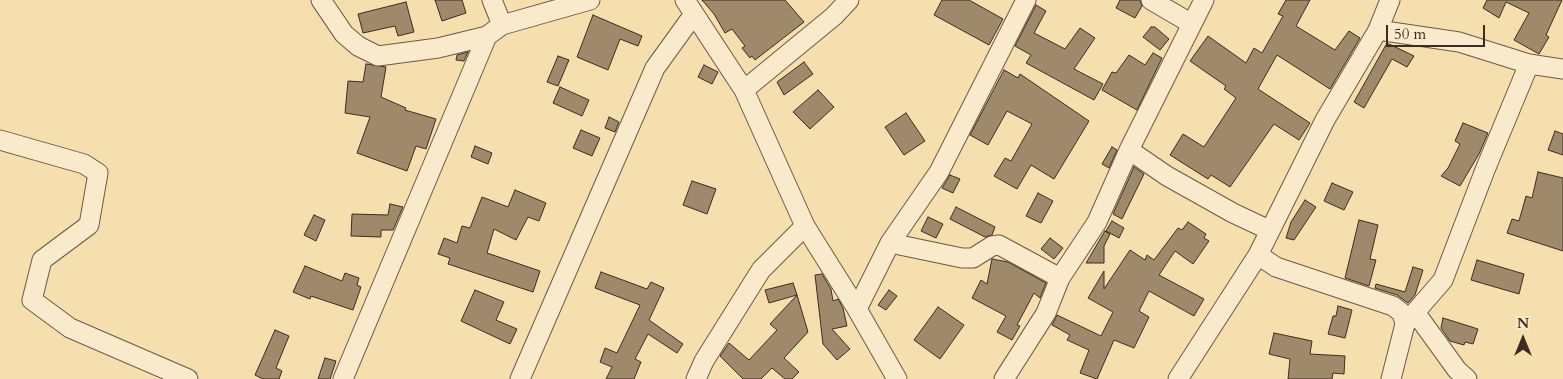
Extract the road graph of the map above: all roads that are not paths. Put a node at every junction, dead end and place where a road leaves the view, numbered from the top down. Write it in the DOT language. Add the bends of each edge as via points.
graph roads {
  1 [pos="321,0"];
  2 [pos="492,0"];
  3 [pos="590,0"];
  4 [pos="849,0"];
  5 [pos="1026,0"];
  6 [pos="1151,0"];
  7 [pos="1204,0"];
  8 [pos="1390,0"];
  9 [pos="690,7"];
  10 [pos="1192,24"];
  11 [pos="502,25"];
  12 [pos="1378,30"];
  13 [pos="486,36"];
  14 [pos="1530,64"];
  15 [pos="1563,69"];
  16 [pos="744,90"];
  17 [pos="0,140"];
  18 [pos="1129,150"];
  19 [pos="805,226"];
  20 [pos="1269,230"];
  21 [pos="890,243"];
  22 [pos="1258,255"];
  23 [pos="1060,278"];
  24 [pos="857,309"];
  25 [pos="1410,318"];
  26 [pos="188,379"];
  27 [pos="343,379"];
  28 [pos="520,379"];
  29 [pos="696,379"];
  30 [pos="897,379"];
  31 [pos="1004,379"];
  32 [pos="1178,379"];
  33 [pos="1391,379"];
  34 [pos="1467,379"];
  1 -- 13 [label="street" via="344,34 378,56 438,48"];
  2 -- 11 [label="street"];
  3 -- 11 [label="street"];
  4 -- 16 [label="street"];
  5 -- 21 [label="street" via="939,172"];
  6 -- 10 [label="street"];
  7 -- 10 [label="street"];
  8 -- 12 [label="street"];
  9 -- 16 [label="street"];
  9 -- 28 [label="street" via="655,68"];
  10 -- 18 [label="street"];
  11 -- 13 [label="street"];
  12 -- 14 [label="street" via="1459,42"];
  12 -- 20 [label="street" via="1325,120"];
  13 -- 27 [label="street"];
  14 -- 15 [label="street"];
  14 -- 25 [label="street" via="1443,280"];
  16 -- 19 [label="street"];
  17 -- 26 [label="street" via="84,164 98,173 89,225 42,260 32,300 70,328"];
  18 -- 20 [label="street" via="1167,176"];
  18 -- 23 [label="street" via="1096,222"];
  19 -- 24 [label="street"];
  19 -- 29 [label="street" via="761,270"];
  20 -- 22 [label="street"];
  21 -- 23 [label="street" via="962,258 974,258 999,245"];
  21 -- 24 [label="street"];
  22 -- 25 [label="street" via="1276,267 1393,306"];
  22 -- 32 [label="street"];
  23 -- 31 [label="street" via="1046,313"];
  24 -- 30 [label="street"];
  25 -- 33 [label="street"];
  25 -- 34 [label="street"];
}
